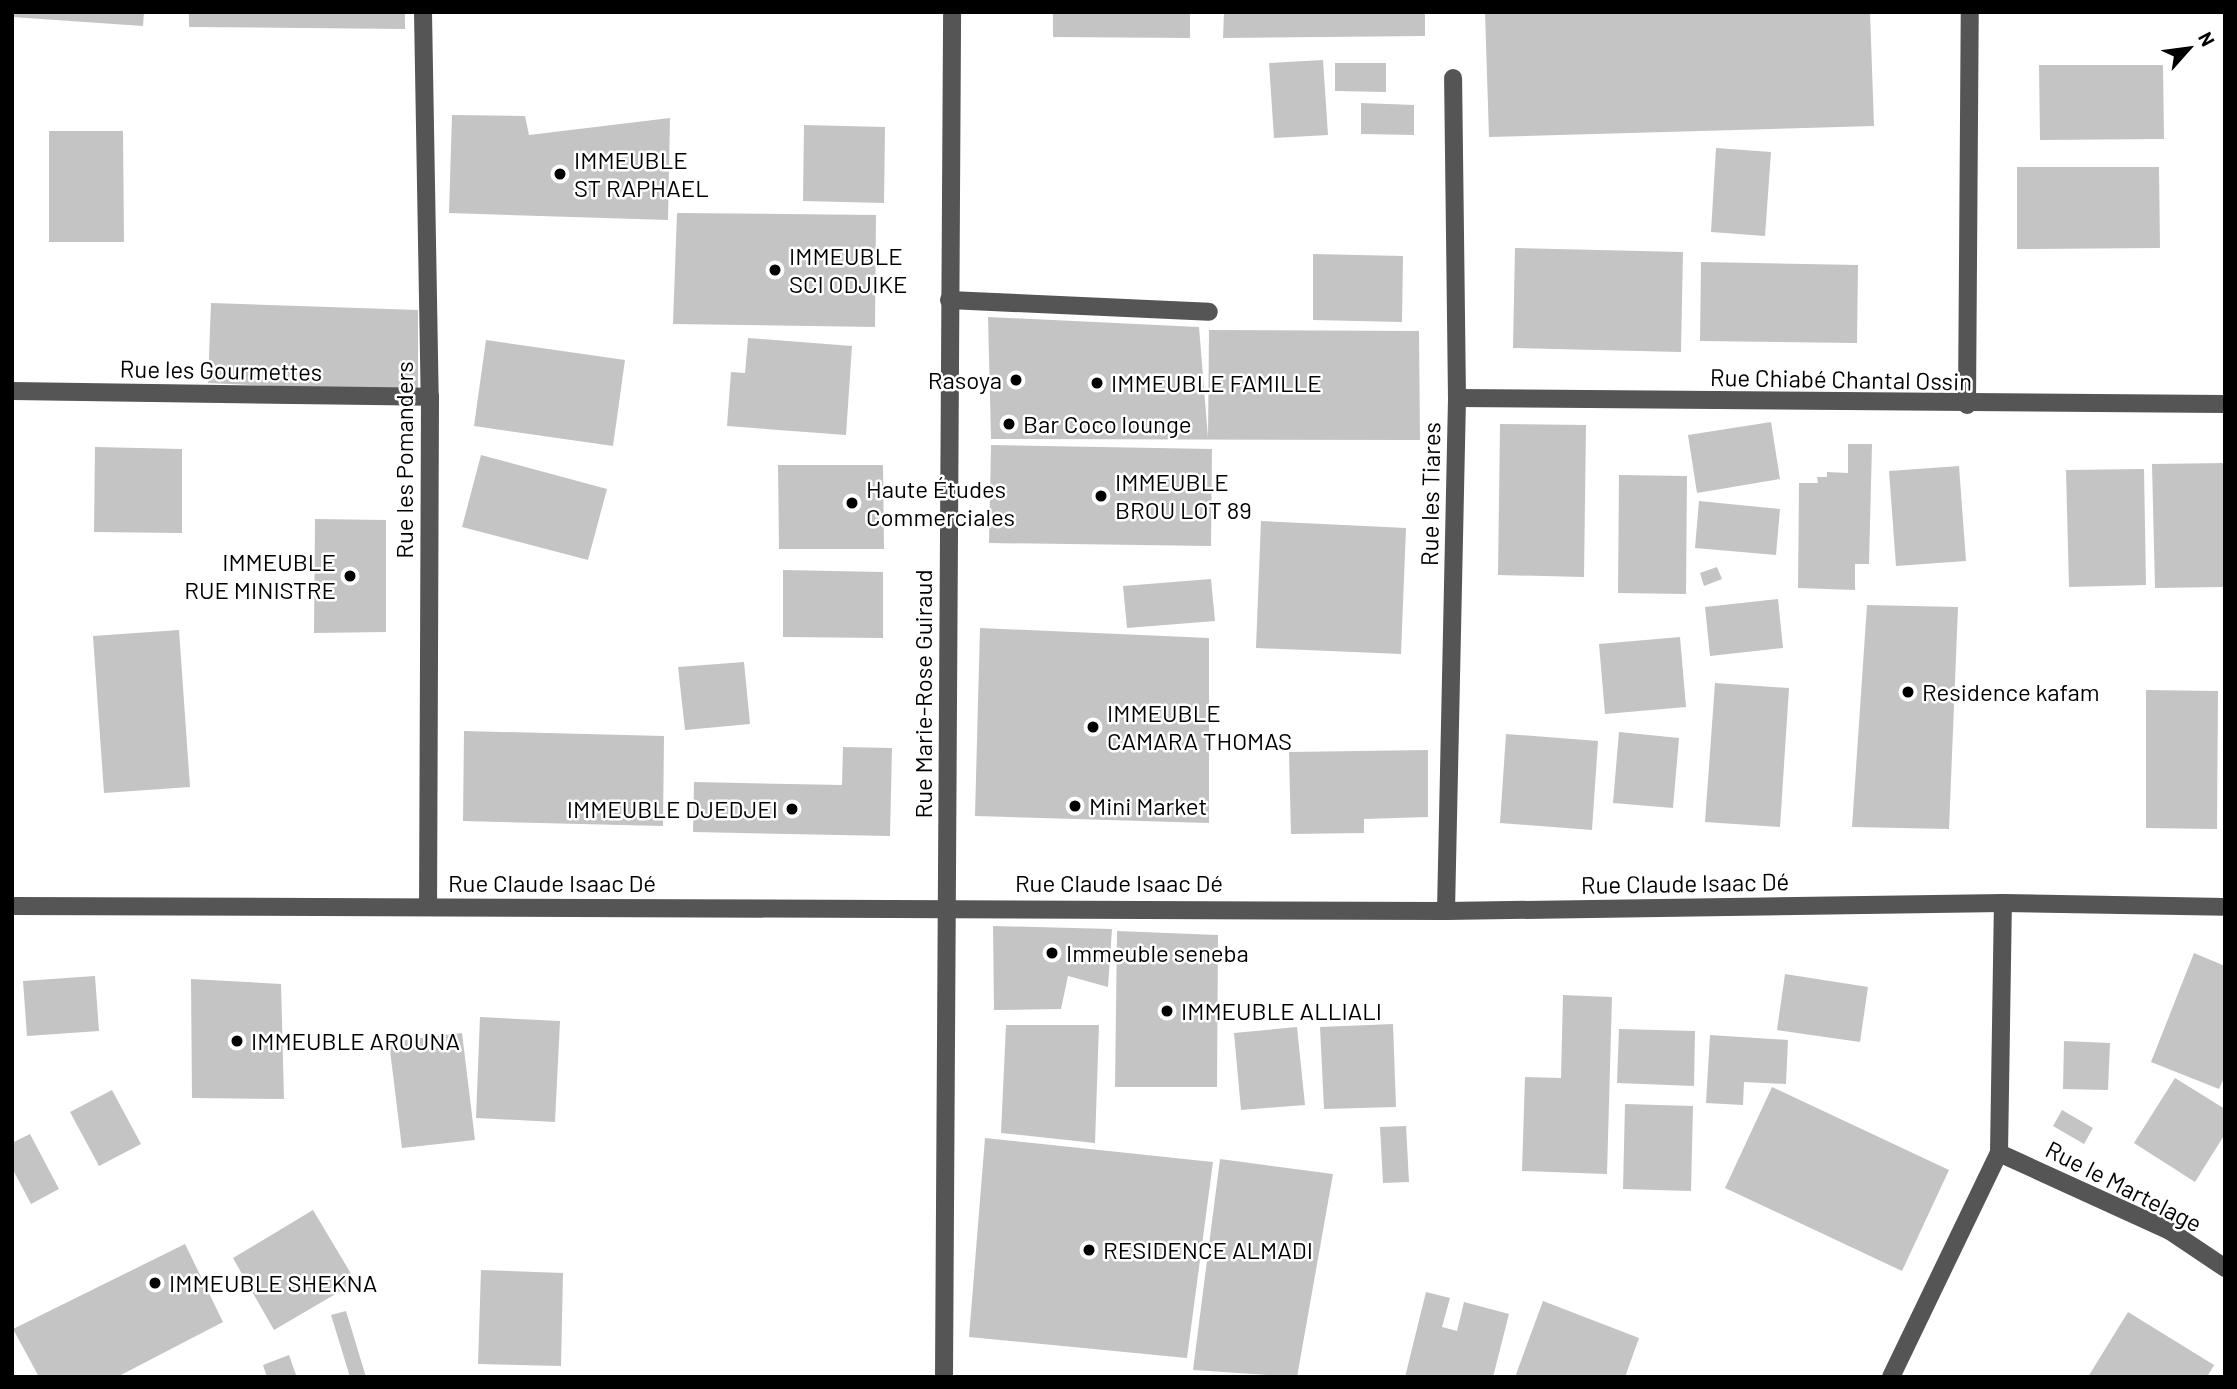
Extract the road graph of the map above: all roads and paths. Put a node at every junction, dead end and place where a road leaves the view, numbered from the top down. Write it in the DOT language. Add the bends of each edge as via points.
graph roads {
  1 [pos="422,12"];
  2 [pos="952,12"];
  3 [pos="1970,12"];
  4 [pos="1453,78"];
  5 [pos="950,300"];
  6 [pos="1209,312"];
  7 [pos="12,391"];
  8 [pos="430,397"];
  9 [pos="1457,398"];
  10 [pos="2225,404"];
  11 [pos="1967,405"];
  12 [pos="2003,903"];
  13 [pos="12,906"];
  14 [pos="428,907"];
  15 [pos="946,907"];
  16 [pos="2225,907"];
  17 [pos="1446,911"];
  18 [pos="1999,1153"];
  19 [pos="2225,1268"];
  20 [pos="944,1377"];
  21 [pos="1891,1377"];
  1 -- 8 [label="street, Rue les Pomanders"];
  2 -- 5 [label="street, Rue Marie-Rose Guiraud"];
  3 -- 11 [label="street"];
  4 -- 9 [label="street, Rue les Tiares"];
  5 -- 6 [label="street"];
  5 -- 15 [label="street, Rue Marie-Rose Guiraud"];
  7 -- 8 [label="street, Rue les Gourmettes"];
  8 -- 14 [label="street, Rue les Pomanders"];
  9 -- 11 [label="street, Rue Chiabé Chantal Ossin"];
  9 -- 17 [label="street, Rue les Tiares"];
  10 -- 11 [label="street, Rue Chiabé Chantal Ossin"];
  12 -- 16 [label="street, Rue Claude Isaac Dé"];
  12 -- 17 [label="street, Rue Claude Isaac Dé"];
  12 -- 18 [label="street"];
  13 -- 14 [label="street, Rue Claude Isaac Dé"];
  14 -- 15 [label="street, Rue Claude Isaac Dé"];
  15 -- 17 [label="street, Rue Claude Isaac Dé"];
  15 -- 20 [label="street, Rue Marie-Rose Guiraud"];
  18 -- 19 [label="street, Rue le Martelage" via="2170,1231"];
  18 -- 21 [label="street"];
}
